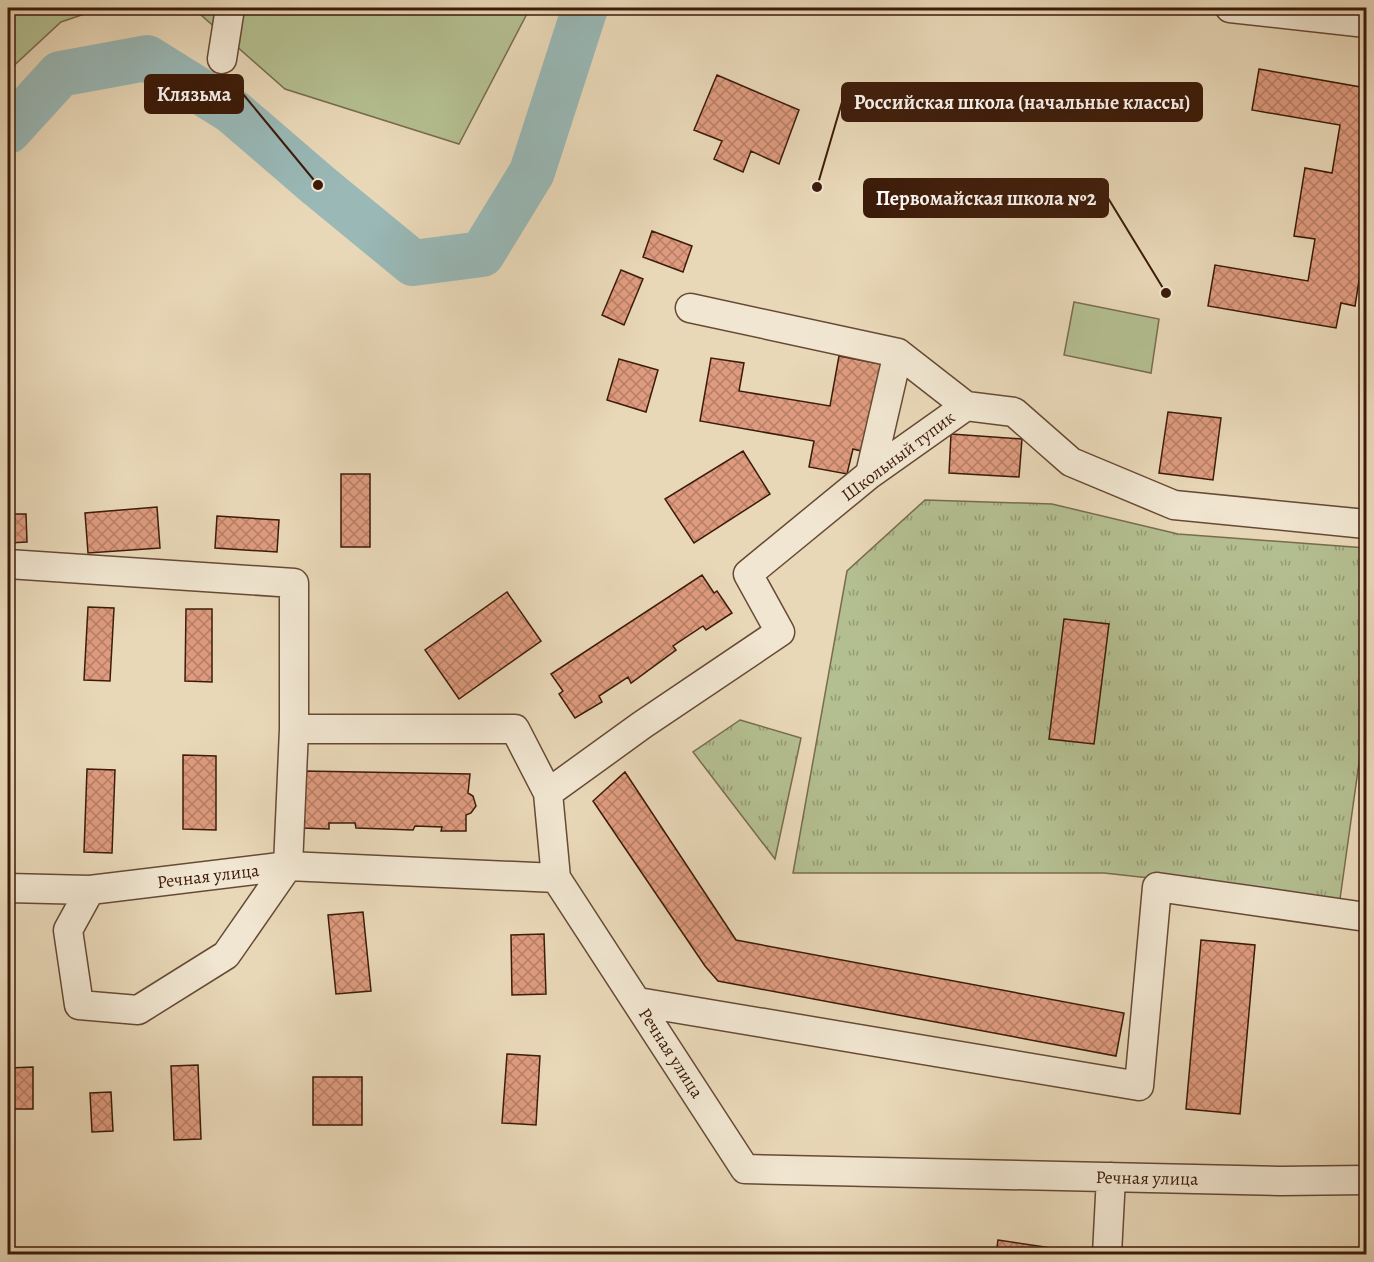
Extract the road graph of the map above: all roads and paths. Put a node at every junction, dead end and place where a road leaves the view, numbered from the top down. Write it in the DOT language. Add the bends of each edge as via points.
graph roads {
  1 [pos="230,8"];
  2 [pos="1230,8"];
  3 [pos="1366,23"];
  4 [pos="222,59"];
  5 [pos="690,308"];
  6 [pos="898,353"];
  7 [pos="966,406"];
  8 [pos="870,474"];
  9 [pos="1366,524"];
  10 [pos="8,564"];
  11 [pos="294,729"];
  12 [pos="548,793"];
  13 [pos="288,866"];
  14 [pos="556,878"];
  15 [pos="8,888"];
  16 [pos="90,890"];
  17 [pos="1366,917"];
  18 [pos="638,1002"];
  19 [pos="1111,1178"];
  20 [pos="1366,1180"];
  21 [pos="1107,1254"];
  1 -- 4 [label="street"];
  2 -- 3 [label="street"];
  5 -- 6 [label="street"];
  6 -- 7 [label="street"];
  6 -- 8 [label="street"];
  7 -- 8 [label="street, Школьный тупик"];
  7 -- 9 [label="street, Школьный тупик" via="1014,412 1071,462 1174,505"];
  8 -- 12 [label="street, Школьный тупик" via="748,574 780,632"];
  10 -- 11 [label="street" via="294,583"];
  11 -- 12 [label="street" via="515,729"];
  11 -- 13 [label="street"];
  12 -- 14 [label="street"];
  13 -- 14 [label="street, Речная улица"];
  13 -- 16 [label="street, Речная улица"];
  13 -- 16 [label="street" via="226,955 138,1010 79,1005 68,930"];
  14 -- 18 [label="street, Речная улица"];
  15 -- 16 [label="street, Речная улица"];
  17 -- 18 [label="street" via="1157,887 1138,1086"];
  18 -- 19 [label="street, Речная улица" via="745,1169"];
  19 -- 20 [label="street, Речная улица"];
  19 -- 21 [label="street"];
}
